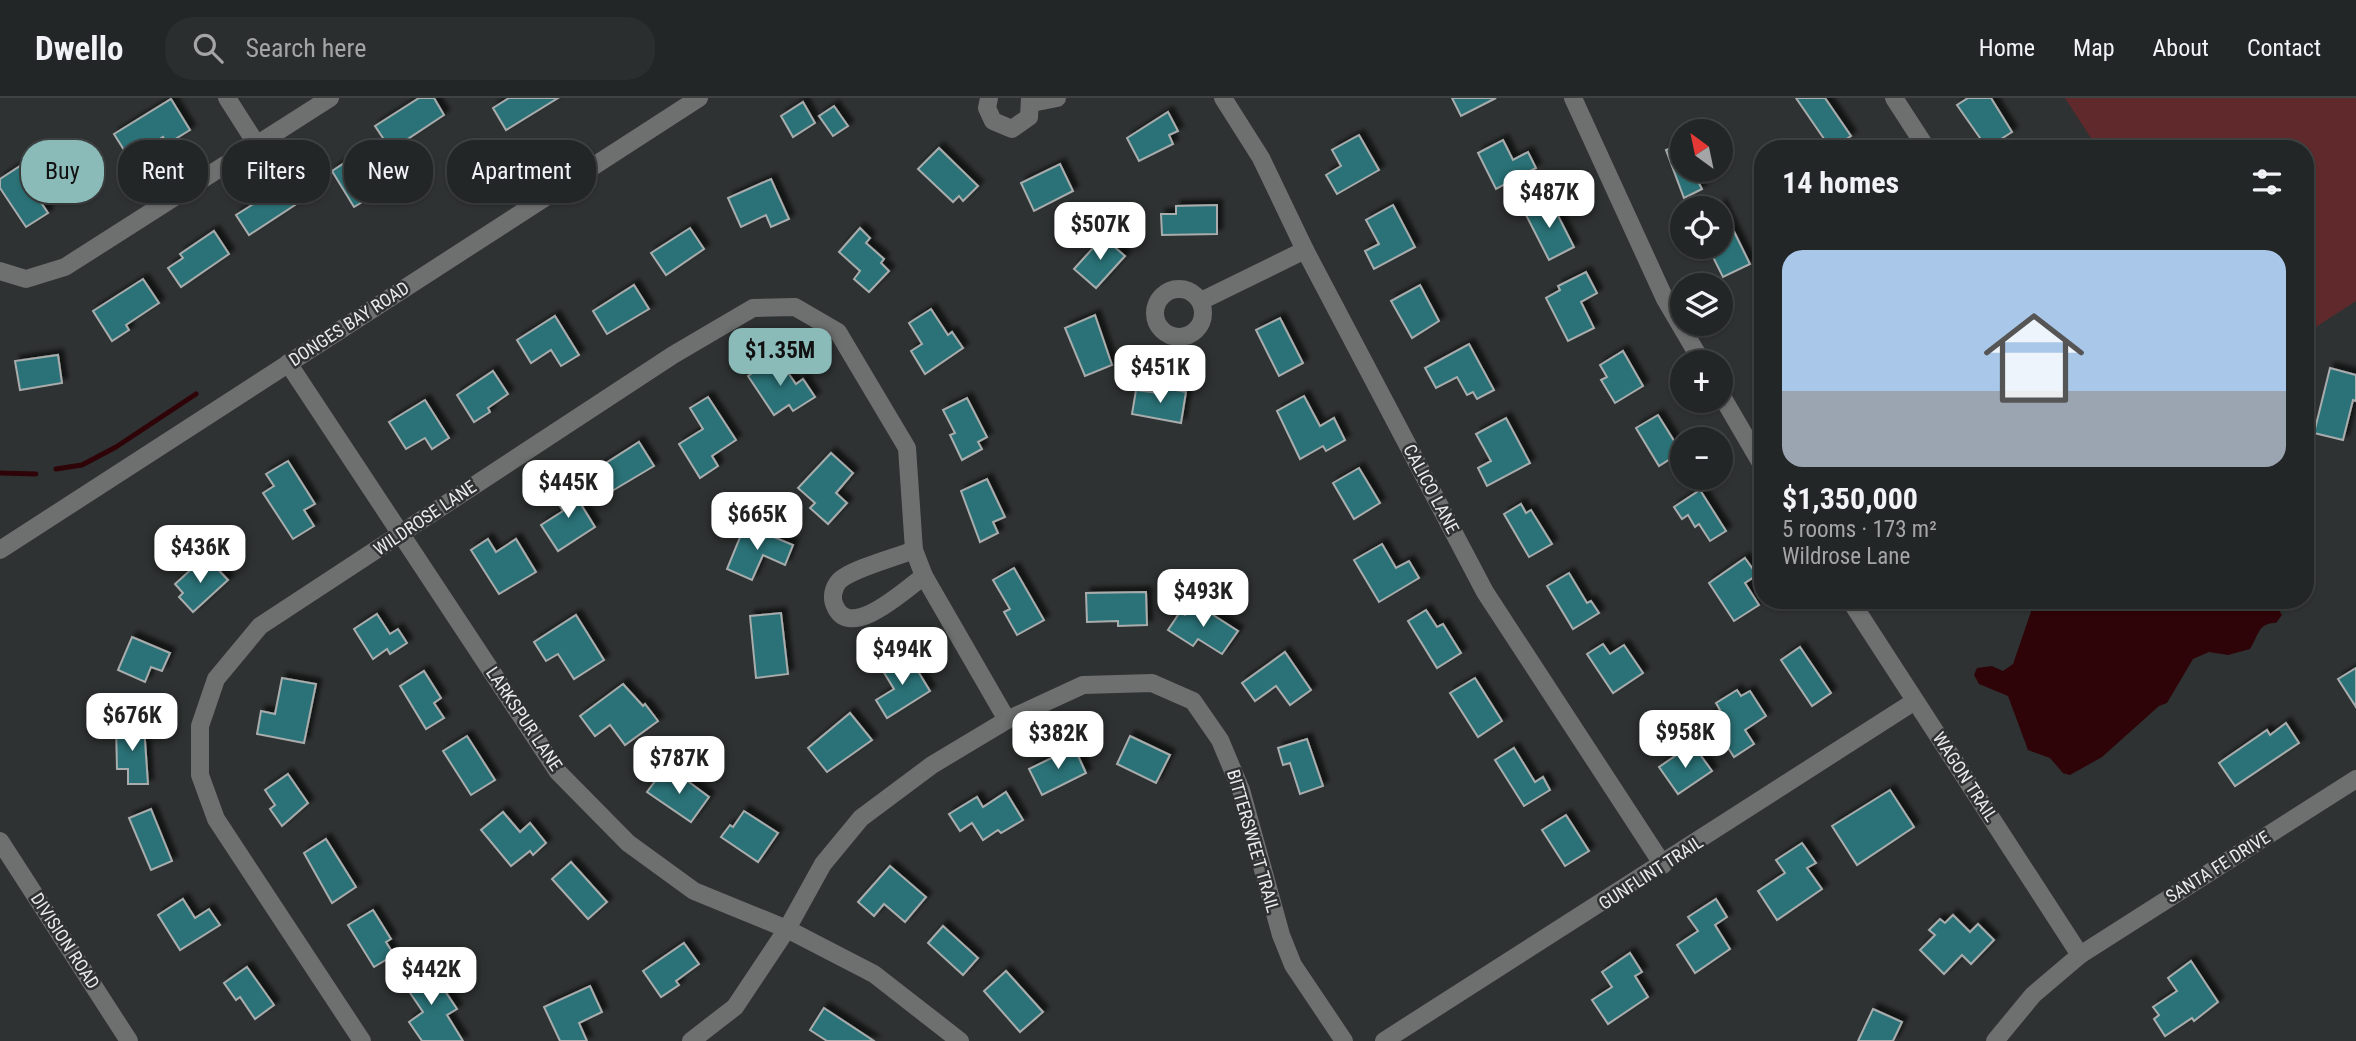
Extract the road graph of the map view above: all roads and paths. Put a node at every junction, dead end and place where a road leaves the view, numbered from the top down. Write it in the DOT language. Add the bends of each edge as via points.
graph roads {
  1 [pos="227,98"];
  2 [pos="330,98"];
  3 [pos="699,98"];
  4 [pos="989,98"];
  5 [pos="1057,98"];
  6 [pos="1223,98"];
  7 [pos="1573,98"];
  8 [pos="1894,98"];
  9 [pos="1031,101"];
  10 [pos="254,140"];
  11 [pos="265,140"];
  12 [pos="1921,140"];
  13 [pos="222,167"];
  14 [pos="1305,250"];
  15 [pos="0,271"];
  16 [pos="1201,300"];
  17 [pos="1695,350"];
  18 [pos="288,363"];
  19 [pos="1732,413"];
  20 [pos="1754,451"];
  21 [pos="401,534"];
  22 [pos="0,550"];
  23 [pos="914,551"];
  24 [pos="924,576"];
  25 [pos="1856,609"];
  26 [pos="1915,701"];
  27 [pos="1007,720"];
  28 [pos="2356,779"];
  29 [pos="0,841"];
  30 [pos="1663,865"];
  31 [pos="788,929"];
  32 [pos="2080,955"];
  33 [pos="130,1041"];
  34 [pos="362,1041"];
  35 [pos="691,1041"];
  36 [pos="960,1041"];
  37 [pos="1344,1041"];
  38 [pos="1384,1041"];
  39 [pos="1995,1041"];
  1 -- 10 [label="street"];
  2 -- 11 [label="street"];
  3 -- 18 [label="street, DONGES BAY ROAD"];
  4 -- 9 [label="street" via="989,115 1005,128 1025,123"];
  5 -- 9 [label="street"];
  6 -- 14 [label="street, CALICO LANE" via="1261,158"];
  7 -- 17 [label="street" via="1665,299"];
  8 -- 12 [label="street"];
  13 -- 15 [label="street" via="65,267 26,279"];
  14 -- 16 [label="street"];
  14 -- 30 [label="street, CALICO LANE" via="1485,592"];
  18 -- 21 [label="street, LARKSPUR LANE"];
  18 -- 22 [label="street, DONGES BAY ROAD"];
  19 -- 20 [label="street"];
  21 -- 23 [label="street, WILDROSE LANE" via="752,308 795,307 838,332 907,447"];
  21 -- 31 [label="street, LARKSPUR LANE" via="558,772 628,843 694,891"];
  21 -- 34 [label="street, WILDROSE LANE" via="260,626 216,679 200,726 200,775 216,819"];
  23 -- 24 [label="street, WILDROSE LANE"];
  23 -- 24 [label="street" via="844,577 834,589 833,604 842,616 864,618"];
  24 -- 27 [label="street, WILDROSE LANE"];
  25 -- 26 [label="street, WAGON TRAIL"];
  26 -- 30 [label="street, GUNFLINT TRAIL"];
  26 -- 32 [label="street, WAGON TRAIL"];
  27 -- 31 [label="street, BITTERSWEET TRAIL" via="932,765 861,818 823,864"];
  27 -- 37 [label="street, BITTERSWEET TRAIL" via="1083,685 1152,683 1192,701 1220,740 1241,790 1280,935 1293,965"];
  28 -- 32 [label="street, SANTA FE DRIVE"];
  29 -- 33 [label="street, DIVISION ROAD"];
  30 -- 38 [label="street, GUNFLINT TRAIL"];
  31 -- 35 [label="street, BITTERSWEET TRAIL" via="735,1007"];
  31 -- 36 [label="street, LARKSPUR LANE" via="874,974"];
  32 -- 39 [label="street, SANTA FE DRIVE" via="2033,995"];
}
